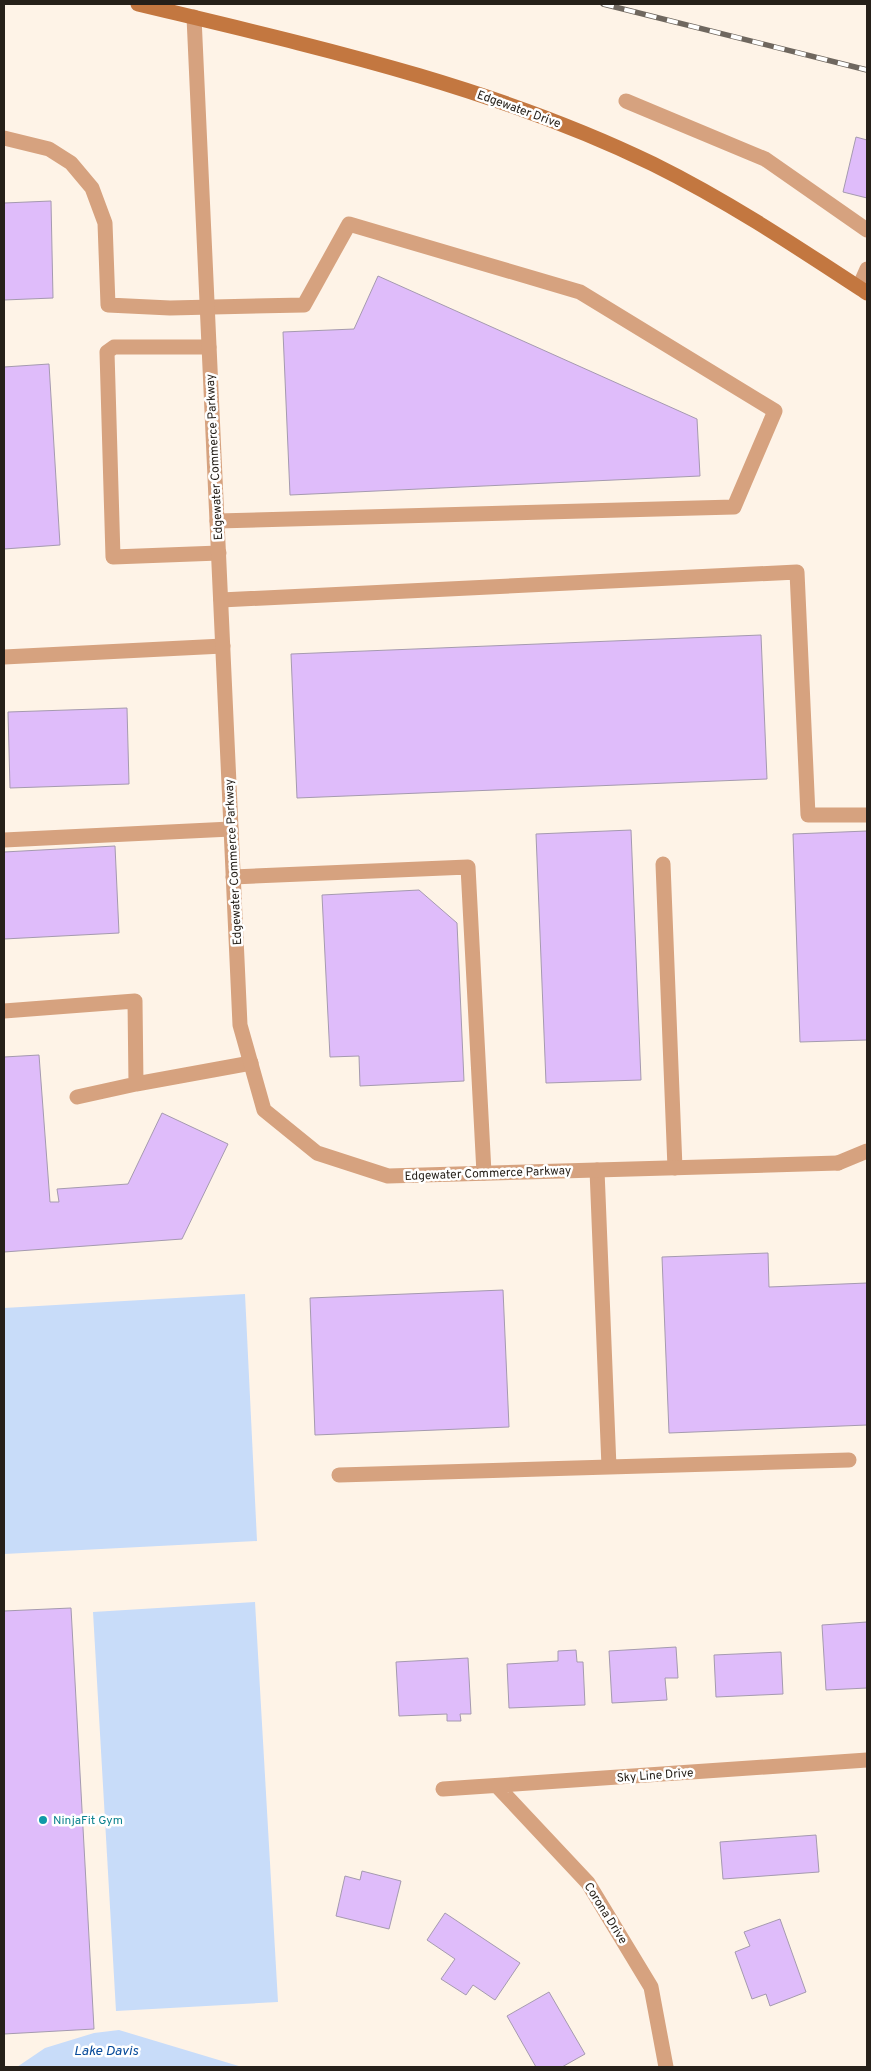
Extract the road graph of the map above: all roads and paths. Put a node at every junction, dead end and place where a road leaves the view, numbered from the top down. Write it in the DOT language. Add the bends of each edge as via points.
graph roads {
  1 [pos="138,4"];
  2 [pos="194,17"];
  3 [pos="626,101"];
  4 [pos="4,138"];
  5 [pos="867,230"];
  6 [pos="867,270"];
  7 [pos="863,290"];
  8 [pos="207,306"];
  9 [pos="209,347"];
  10 [pos="217,521"];
  11 [pos="218,553"];
  12 [pos="220,600"];
  13 [pos="223,646"];
  14 [pos="4,657"];
  15 [pos="867,815"];
  16 [pos="231,828"];
  17 [pos="4,840"];
  18 [pos="663,864"];
  19 [pos="233,877"];
  20 [pos="4,1011"];
  21 [pos="251,1063"];
  22 [pos="136,1084"];
  23 [pos="77,1097"];
  24 [pos="867,1150"];
  25 [pos="675,1168"];
  26 [pos="597,1170"];
  27 [pos="484,1172"];
  28 [pos="849,1460"];
  29 [pos="609,1467"];
  30 [pos="339,1475"];
  31 [pos="867,1760"];
  32 [pos="497,1786"];
  33 [pos="443,1789"];
  34 [pos="666,2067"];
  1 -- 2 [label="main road, Edgewater Drive"];
  2 -- 7 [label="main road, Edgewater Drive" via="412,73 534,113 653,164 693,185 779,235"];
  2 -- 8 [label="street, Edgewater Commerce Parkway"];
  3 -- 5 [label="street" via="764,159"];
  4 -- 8 [label="street" via="49,149 71,163 92,188 105,222 108,305"];
  6 -- 7 [label="street"];
  8 -- 9 [label="street, Edgewater Commerce Parkway"];
  8 -- 10 [label="street" via="304,305 349,224 580,292 775,411 734,506"];
  9 -- 10 [label="street, Edgewater Commerce Parkway"];
  9 -- 11 [label="street" via="114,347 107,352 113,557"];
  10 -- 11 [label="street, Edgewater Commerce Parkway"];
  11 -- 12 [label="street, Edgewater Commerce Parkway"];
  12 -- 13 [label="street, Edgewater Commerce Parkway"];
  12 -- 15 [label="street" via="797,572 808,815"];
  13 -- 14 [label="street"];
  13 -- 16 [label="street, Edgewater Commerce Parkway"];
  16 -- 17 [label="street"];
  16 -- 19 [label="street, Edgewater Commerce Parkway"];
  18 -- 25 [label="street"];
  19 -- 21 [label="street, Edgewater Commerce Parkway" via="240,1025"];
  19 -- 27 [label="street" via="468,867"];
  20 -- 22 [label="street" via="135,1000"];
  21 -- 22 [label="street"];
  21 -- 27 [label="street, Edgewater Commerce Parkway" via="264,1110 317,1153 388,1176"];
  22 -- 23 [label="street"];
  24 -- 25 [label="street, Edgewater Commerce Parkway" via="838,1163"];
  25 -- 26 [label="street, Edgewater Commerce Parkway"];
  26 -- 27 [label="street, Edgewater Commerce Parkway"];
  26 -- 29 [label="street"];
  28 -- 29 [label="street"];
  29 -- 30 [label="street"];
  31 -- 32 [label="street, Sky Line Drive"];
  32 -- 33 [label="street, Sky Line Drive"];
  32 -- 34 [label="street, Corona Drive" via="588,1882 651,1987"];
}
